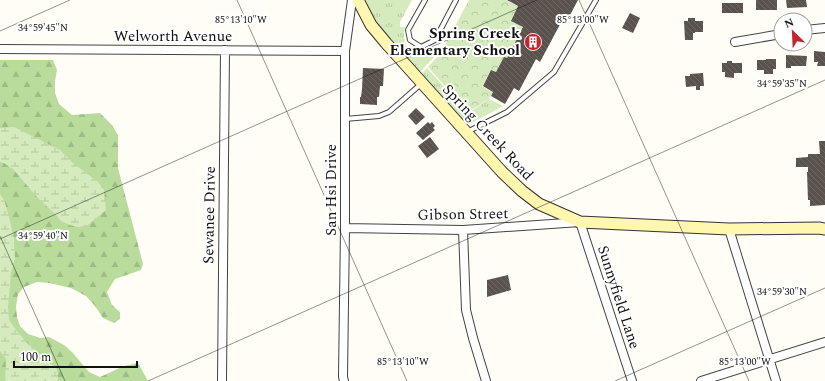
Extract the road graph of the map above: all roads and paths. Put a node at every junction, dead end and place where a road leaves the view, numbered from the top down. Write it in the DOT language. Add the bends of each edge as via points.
graph roads {
  1 [pos="352,0"];
  2 [pos="358,0"];
  3 [pos="425,0"];
  4 [pos="456,0"];
  5 [pos="596,0"];
  6 [pos="825,28"];
  7 [pos="813,29"];
  8 [pos="773,35"];
  9 [pos="735,42"];
  10 [pos="0,49"];
  11 [pos="225,50"];
  12 [pos="345,51"];
  13 [pos="422,83"];
  14 [pos="345,119"];
  15 [pos="467,133"];
  16 [pos="580,222"];
  17 [pos="345,228"];
  18 [pos="729,229"];
  19 [pos="825,229"];
  20 [pos="463,230"];
  21 [pos="825,342"];
  22 [pos="769,359"];
  23 [pos="222,381"];
  24 [pos="344,381"];
  25 [pos="486,381"];
  26 [pos="632,381"];
  27 [pos="701,381"];
  28 [pos="776,381"];
  1 -- 12 [label="street, San Hsi Drive"];
  2 -- 13 [label="street, Spring Creek Road" via="372,25"];
  3 -- 4 [label="lane" via="408,30 410,40 421,47 434,40"];
  5 -- 15 [label="lane" via="554,72 507,112"];
  6 -- 7 [label="street"];
  8 -- 9 [label="street"];
  10 -- 11 [label="street, Welworth Avenue"];
  11 -- 12 [label="street, Welworth Avenue"];
  11 -- 23 [label="street, Sewanee Drive"];
  12 -- 14 [label="street, San Hsi Drive"];
  13 -- 14 [label="lane" via="389,112 379,116"];
  13 -- 15 [label="street, Spring Creek Road"];
  14 -- 17 [label="street, San Hsi Drive"];
  15 -- 16 [label="street, Spring Creek Road" via="522,191 539,204"];
  16 -- 18 [label="street, Spring Creek Road"];
  16 -- 20 [label="street, Gibson Street"];
  16 -- 26 [label="street, Sunnyfield Lane"];
  17 -- 20 [label="street, Gibson Street"];
  17 -- 24 [label="street, San Hsi Drive"];
  18 -- 19 [label="street, Spring Creek Road"];
  18 -- 22 [label="street"];
  20 -- 25 [label="street" via="466,310"];
  21 -- 22 [label="street"];
  22 -- 27 [label="street"];
  22 -- 28 [label="street"];
}
